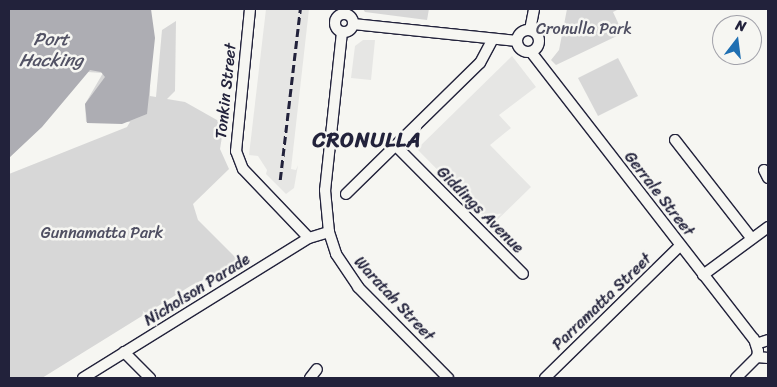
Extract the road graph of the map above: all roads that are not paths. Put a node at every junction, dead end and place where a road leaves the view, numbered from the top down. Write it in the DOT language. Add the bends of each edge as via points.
graph roads {
  1 [pos="250,9"];
  2 [pos="534,9"];
  3 [pos="345,12"];
  4 [pos="353,24"];
  5 [pos="530,30"];
  6 [pos="342,32"];
  7 [pos="492,40"];
  8 [pos="517,40"];
  9 [pos="531,52"];
  10 [pos="675,140"];
  11 [pos="396,146"];
  12 [pos="346,194"];
  13 [pos="768,227"];
  14 [pos="329,232"];
  15 [pos="308,238"];
  16 [pos="752,239"];
  17 [pos="680,246"];
  18 [pos="523,274"];
  19 [pos="703,275"];
  20 [pos="768,340"];
  21 [pos="756,344"];
  22 [pos="124,352"];
  23 [pos="757,357"];
  24 [pos="768,358"];
  25 [pos="317,369"];
  26 [pos="83,378"];
  27 [pos="150,378"];
  28 [pos="310,378"];
  29 [pos="448,378"];
  30 [pos="546,378"];
  31 [pos="736,378"];
  1 -- 15 [label="street, Tonkin Street" via="236,151 243,169"];
  2 -- 5 [label="street"];
  3 -- 4 [label="street"];
  3 -- 6 [label="street" via="335,24"];
  4 -- 6 [label="street" via="350,30"];
  4 -- 7 [label="street"];
  5 -- 8 [label="street" via="521,33"];
  5 -- 9 [label="street" via="536,33 539,42"];
  6 -- 14 [label="street, Waratah Street" via="326,190"];
  7 -- 8 [label="street"];
  7 -- 11 [label="street" via="480,63"];
  8 -- 9 [label="street" via="521,50"];
  9 -- 17 [label="street, Gerrale Street"];
  10 -- 16 [label="street"];
  11 -- 12 [label="street"];
  11 -- 18 [label="street, Giddings Avenue"];
  13 -- 16 [label="street"];
  14 -- 15 [label="street, Nicholson Parade"];
  14 -- 29 [label="street, Waratah Street" via="336,254 358,287"];
  15 -- 22 [label="street, Nicholson Parade"];
  16 -- 19 [label="street"];
  17 -- 19 [label="street, Gerrale Street"];
  17 -- 30 [label="street, Parramatta Street"];
  19 -- 21 [label="street, Gerrale Street"];
  20 -- 21 [label="street"];
  21 -- 23 [label="street"];
  22 -- 26 [label="street, Nicholson Parade"];
  22 -- 27 [label="street"];
  23 -- 24 [label="street"];
  23 -- 31 [label="street"];
  25 -- 28 [label="street"];
}
